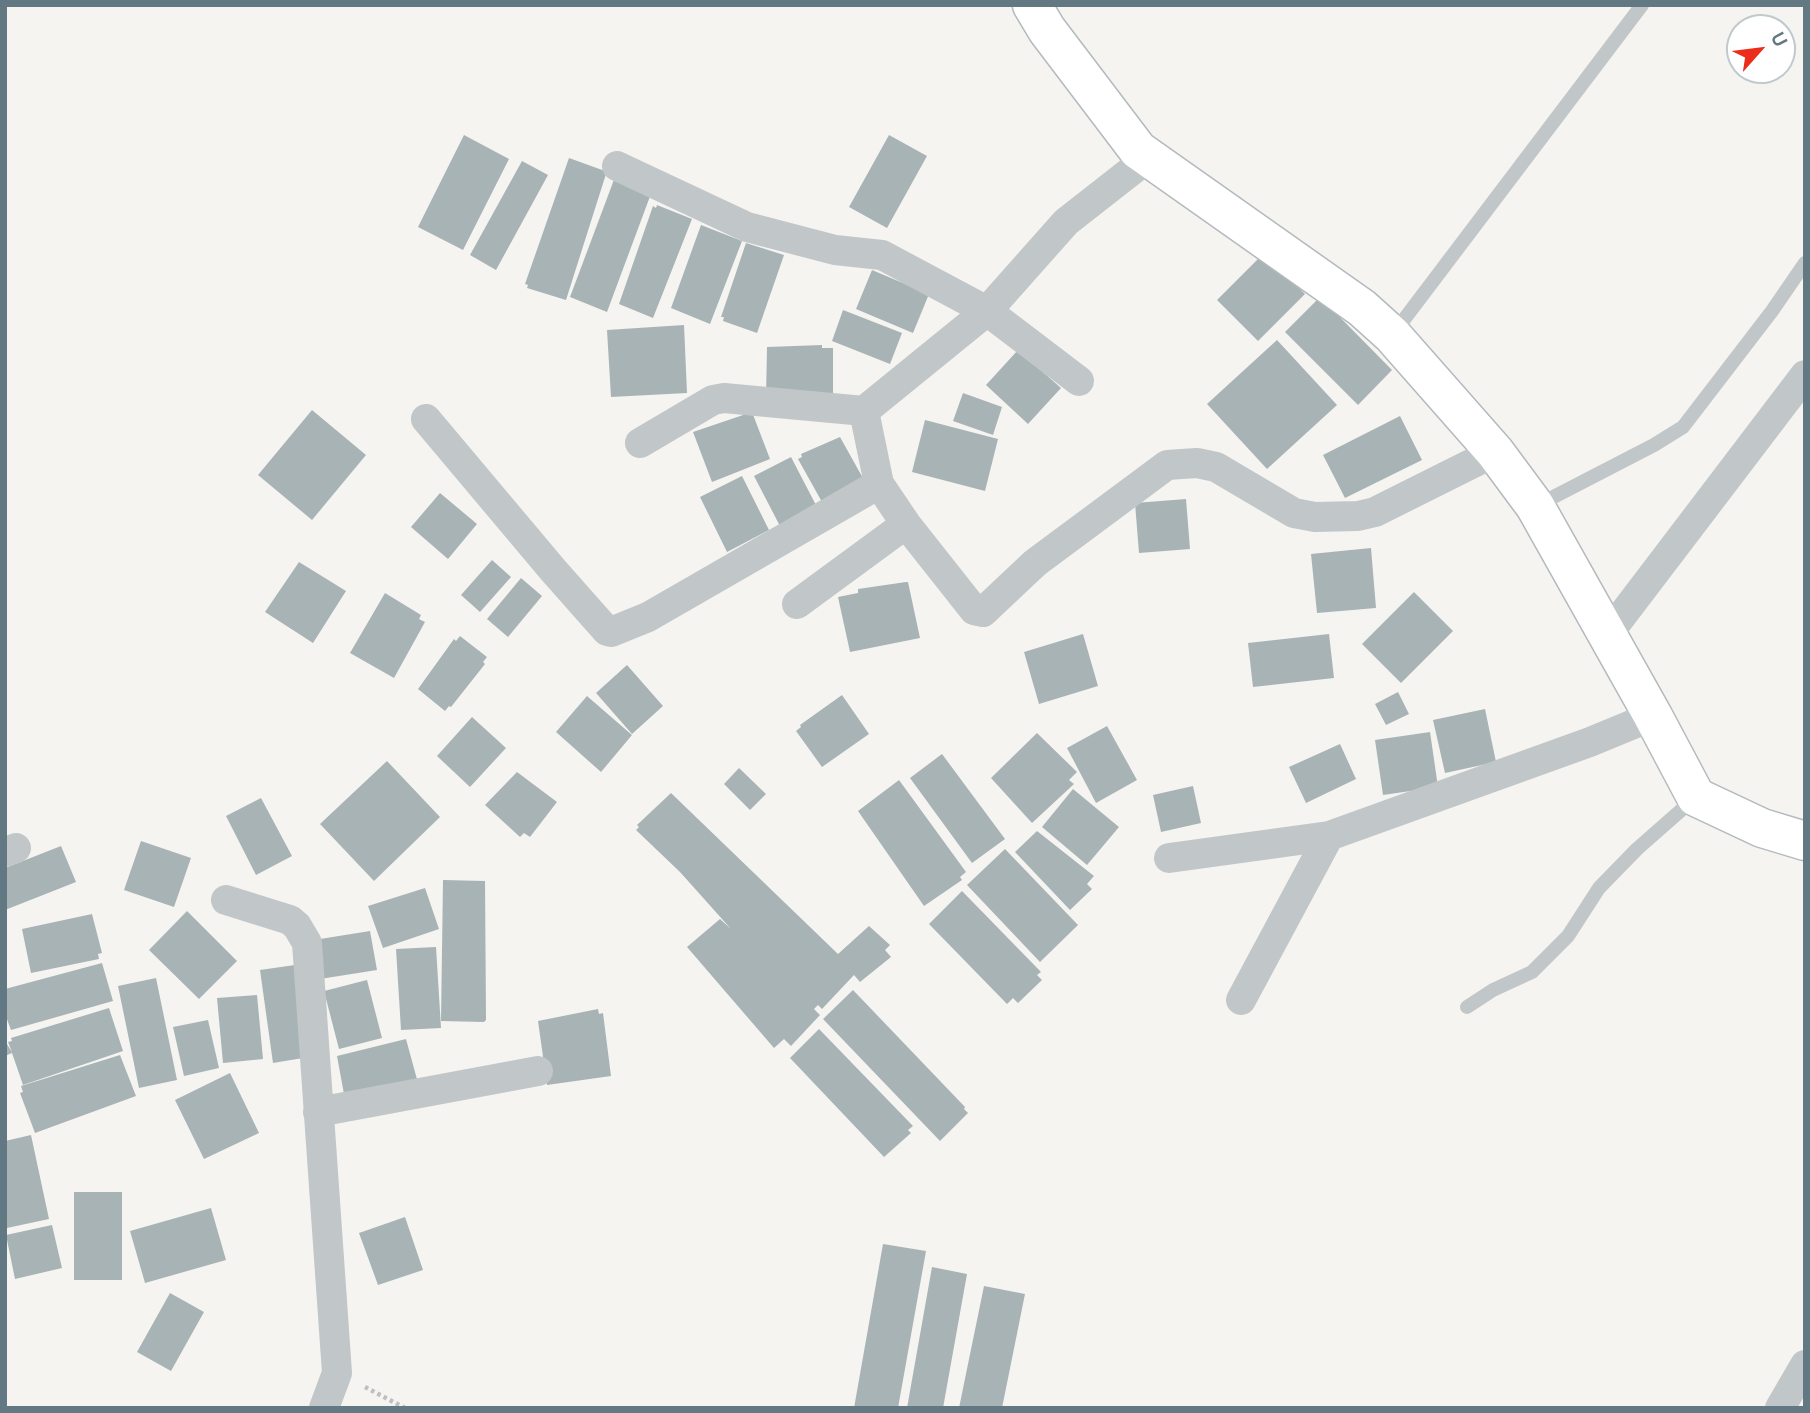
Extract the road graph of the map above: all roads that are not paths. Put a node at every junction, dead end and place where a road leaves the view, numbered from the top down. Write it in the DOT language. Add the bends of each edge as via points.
graph roads {
  1 [pos="1032,5"];
  2 [pos="1642,5"];
  3 [pos="1149,157"];
  4 [pos="617,166"];
  5 [pos="1805,263"];
  6 [pos="987,312"];
  7 [pos="1392,335"];
  8 [pos="1805,374"];
  9 [pos="1079,381"];
  10 [pos="864,411"];
  11 [pos="426,419"];
  12 [pos="640,443"];
  13 [pos="1495,453"];
  14 [pos="879,484"];
  15 [pos="1535,506"];
  16 [pos="906,524"];
  17 [pos="797,604"];
  18 [pos="1608,634"];
  19 [pos="1653,716"];
  20 [pos="1696,797"];
  21 [pos="1329,836"];
  22 [pos="1805,841"];
  23 [pos="1169,859"];
  24 [pos="226,900"];
  25 [pos="1241,1000"];
  26 [pos="1467,1007"];
  27 [pos="538,1070"];
  28 [pos="318,1112"];
  29 [pos="1805,1365"];
  30 [pos="324,1408"];
  31 [pos="1780,1408"];
  1 -- 3 [label="street" via="1046,30 1138,149"];
  2 -- 7 [label="lane"];
  3 -- 6 [label="street" via="1066,222"];
  3 -- 7 [label="street" via="1362,308"];
  4 -- 6 [label="street" via="747,227 835,250 882,255"];
  5 -- 15 [label="lane" via="1683,427"];
  6 -- 9 [label="street"];
  6 -- 10 [label="street"];
  7 -- 13 [label="street"];
  8 -- 18 [label="street"];
  10 -- 12 [label="street" via="724,398"];
  10 -- 14 [label="street"];
  11 -- 14 [label="street" via="611,632 648,617"];
  13 -- 15 [label="street"];
  13 -- 16 [label="street" via="1358,516 1294,513 1216,467 1167,465 1035,563 983,612 974,610 960,595"];
  14 -- 16 [label="street"];
  15 -- 18 [label="street"];
  16 -- 17 [label="street"];
  18 -- 19 [label="street"];
  19 -- 20 [label="street"];
  19 -- 21 [label="street"];
  20 -- 22 [label="street" via="1762,828"];
  20 -- 26 [label="lane" via="1599,888 1568,936 1532,972"];
  21 -- 23 [label="street"];
  21 -- 25 [label="street"];
  24 -- 28 [label="street" via="290,920 307,943"];
  27 -- 28 [label="street"];
  28 -- 30 [label="street" via="337,1373"];
  29 -- 31 [label="street"];
}
